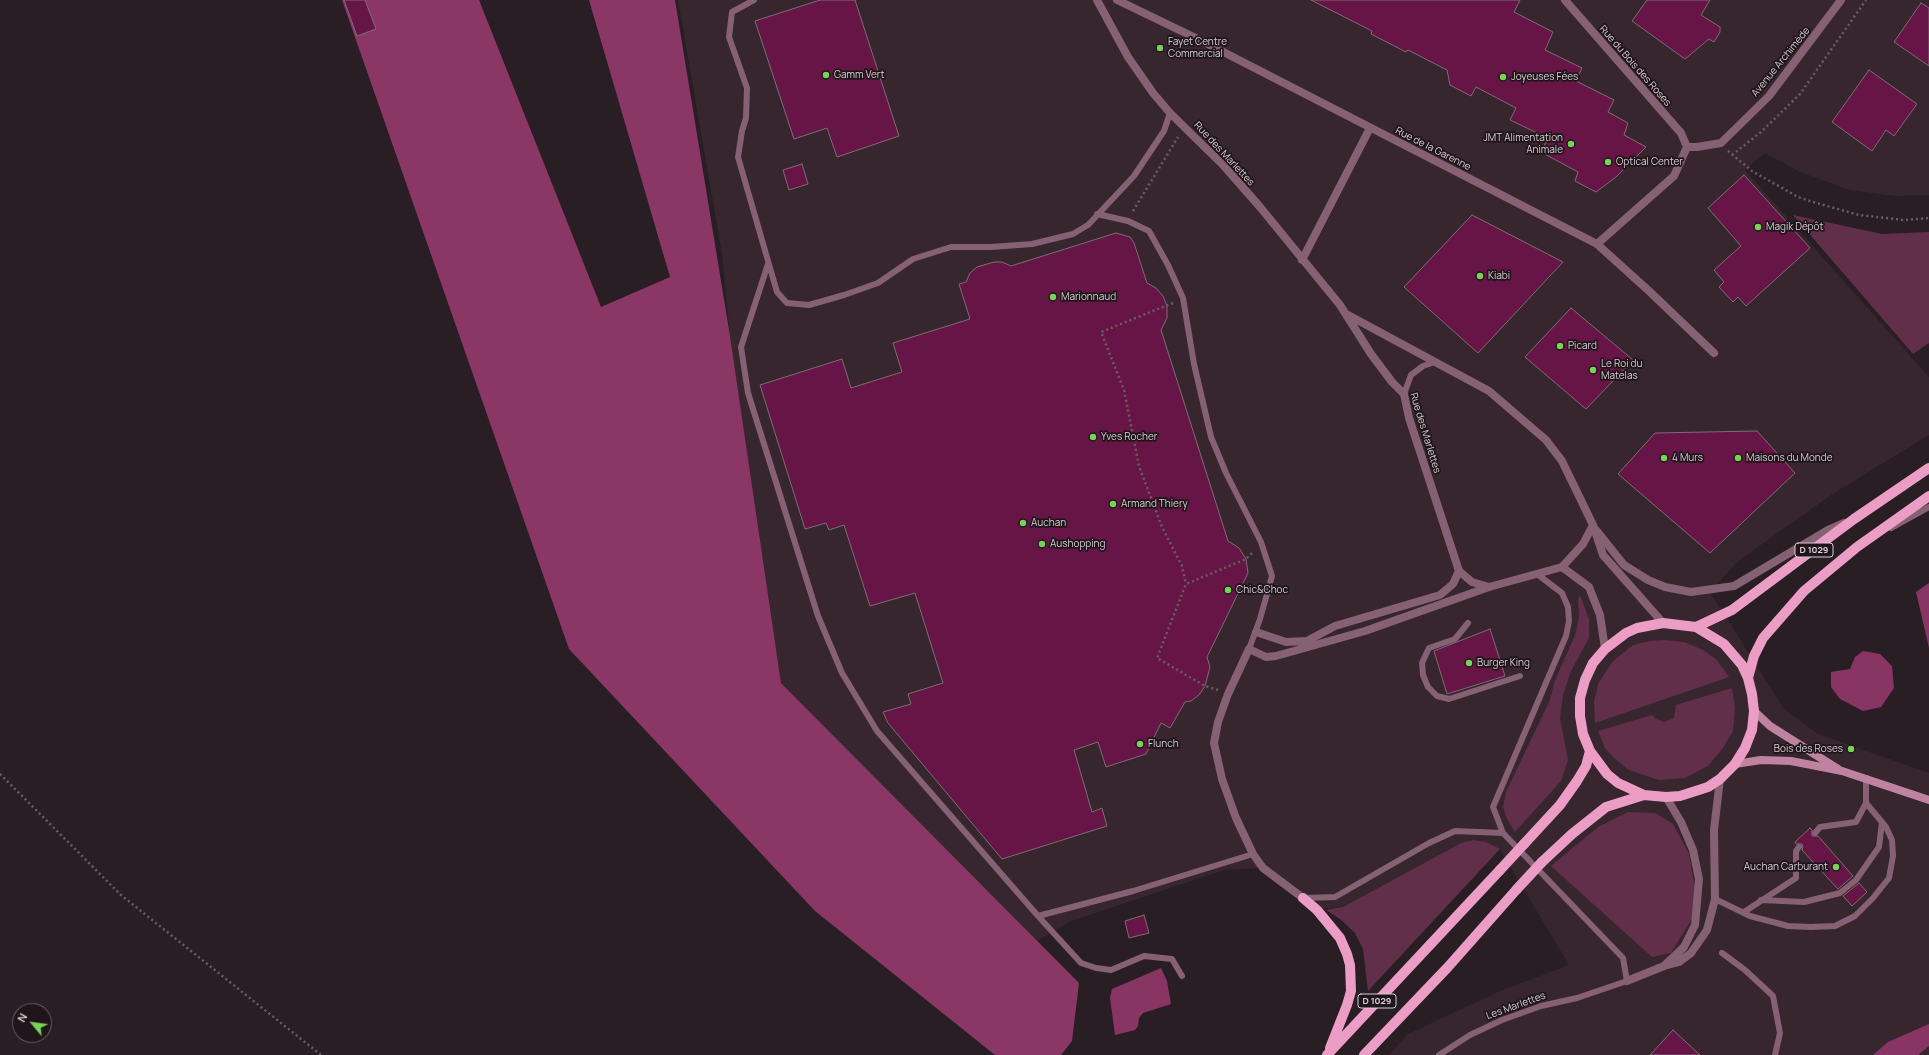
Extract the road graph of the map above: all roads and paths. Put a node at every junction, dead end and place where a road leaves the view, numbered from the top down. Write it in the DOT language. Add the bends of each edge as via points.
graph roads {
  1 [pos="754,0"];
  2 [pos="1097,0"];
  3 [pos="1117,0"];
  4 [pos="1565,0"];
  5 [pos="1841,0"];
  6 [pos="1866,0"];
  7 [pos="1170,113"];
  8 [pos="1184,126"];
  9 [pos="1370,128"];
  10 [pos="1721,143"];
  11 [pos="1687,147"];
  12 [pos="1732,156"];
  13 [pos="1098,214"];
  14 [pos="1929,218"];
  15 [pos="1128,221"];
  16 [pos="1597,244"];
  17 [pos="1302,260"];
  18 [pos="768,264"];
  19 [pos="1167,306"];
  20 [pos="1346,314"];
  21 [pos="1714,353"];
  22 [pos="1435,362"];
  23 [pos="1404,394"];
  24 [pos="1929,468"];
  25 [pos="1929,496"];
  26 [pos="1929,507"];
  27 [pos="1854,519"];
  28 [pos="1593,525"];
  29 [pos="1857,547"];
  30 [pos="1246,559"];
  31 [pos="1562,567"];
  32 [pos="1459,571"];
  33 [pos="1537,574"];
  34 [pos="1186,584"];
  35 [pos="1489,587"];
  36 [pos="1468,623"];
  37 [pos="1663,623"];
  38 [pos="1696,627"];
  39 [pos="1256,632"];
  40 [pos="1249,649"];
  41 [pos="1605,649"];
  42 [pos="1520,676"];
  43 [pos="1748,678"];
  44 [pos="1205,686"];
  45 [pos="1754,711"];
  46 [pos="1590,751"];
  47 [pos="1735,764"];
  48 [pos="1842,771"];
  49 [pos="0,774"];
  50 [pos="1866,778"];
  51 [pos="1720,779"];
  52 [pos="1644,794"];
  53 [pos="1666,798"];
  54 [pos="1929,800"];
  55 [pos="1866,803"];
  56 [pos="1882,822"];
  57 [pos="1504,833"];
  58 [pos="1815,833"];
  59 [pos="1799,847"];
  60 [pos="1253,854"];
  61 [pos="1303,898"];
  62 [pos="1715,899"];
  63 [pos="1761,900"];
  64 [pos="1744,912"];
  65 [pos="1038,916"];
  66 [pos="1722,953"];
  67 [pos="1664,966"];
  68 [pos="1182,976"];
  69 [pos="1628,981"];
  70 [pos="1327,1054"];
  71 [pos="321,1055"];
  72 [pos="1364,1055"];
  73 [pos="1439,1055"];
  74 [pos="1776,1055"];
  1 -- 18 [label="lane" via="732,12 728,37 747,88 746,118 738,157"];
  2 -- 7 [label="street, Rue des Marlettes" via="1128,57"];
  3 -- 9 [label="street, Rue de la Garenne"];
  4 -- 11 [label="street, Rue du Bois des Roses" via="1681,134"];
  5 -- 10 [label="street, Avenue Archimède" via="1769,96"];
  6 -- 12 [label="path" via="1800,94"];
  7 -- 8 [label="street, Rue des Marlettes"];
  7 -- 13 [label="lane" via="1164,131 1134,176"];
  8 -- 15 [label="path"];
  8 -- 17 [label="street, Rue des Marlettes" via="1234,176"];
  9 -- 16 [label="street, Rue de la Garenne"];
  9 -- 17 [label="street"];
  10 -- 11 [label="street"];
  10 -- 12 [label="path"];
  11 -- 16 [label="street" via="1674,176"];
  12 -- 14 [label="path" via="1781,188 1813,202 1859,215 1904,220"];
  13 -- 15 [label="lane"];
  13 -- 18 [label="lane" via="1073,234 1039,242 991,247 951,247 913,259 878,283 809,305 787,303 777,292"];
  15 -- 39 [label="lane" via="1149,231 1168,264 1183,298 1194,364 1211,437 1226,474 1262,542 1272,576"];
  16 -- 21 [label="street, Rue de la Garenne"];
  17 -- 20 [label="street, Rue des Marlettes"];
  18 -- 65 [label="lane" via="741,348 748,393 818,616 842,673 877,731"];
  19 -- 34 [label="path" via="1101,332 1124,390 1139,466 1162,528 1182,566"];
  20 -- 22 [label="street, Rue des Marlettes"];
  20 -- 23 [label="street, Rue des Marlettes" via="1375,360"];
  22 -- 23 [label="lane" via="1423,366 1411,375"];
  22 -- 28 [label="street, Rue des Marlettes" via="1489,391 1546,440 1562,461"];
  23 -- 32 [label="street, Rue des Marlettes" via="1409,418"];
  24 -- 27 [label="main road, D 1029"];
  25 -- 29 [label="main road, D 1029"];
  26 -- 29 [label="lane"];
  27 -- 28 [label="street" via="1828,530 1734,586 1691,592 1665,587 1624,565"];
  27 -- 38 [label="main road, D 1029" via="1732,610"];
  28 -- 31 [label="street" via="1583,544"];
  28 -- 37 [label="street" via="1603,555"];
  29 -- 43 [label="main road, D 1029" via="1804,591 1782,615 1763,638 1754,656"];
  30 -- 34 [label="path"];
  31 -- 33 [label="street"];
  31 -- 41 [label="street" via="1589,587 1600,615"];
  32 -- 35 [label="street" via="1472,582"];
  32 -- 39 [label="street" via="1453,584 1440,595 1335,626 1307,640 1286,642"];
  33 -- 35 [label="street"];
  33 -- 57 [label="lane" via="1562,593 1568,607 1569,621 1566,636 1493,807"];
  34 -- 44 [label="path" via="1157,658"];
  35 -- 40 [label="street" via="1365,631 1276,656 1266,657"];
  36 -- 42 [label="lane" via="1455,638 1429,648 1422,663 1428,687 1437,696 1449,699"];
  37 -- 38 [label="main road"];
  37 -- 41 [label="main road" via="1637,628"];
  38 -- 43 [label="main road" via="1724,644 1742,665"];
  39 -- 40 [label="lane"];
  40 -- 60 [label="street" via="1228,694 1214,743 1222,779"];
  41 -- 46 [label="main road" via="1590,669 1580,698 1583,734"];
  43 -- 45 [label="main road"];
  45 -- 47 [label="main road" via="1752,730"];
  45 -- 48 [label="street" via="1770,726"];
  46 -- 52 [label="main road" via="1602,769 1618,783"];
  46 -- 70 [label="main road, D 1029, bridge" via="1586,766 1560,804"];
  47 -- 48 [label="street" via="1761,760 1790,761"];
  47 -- 51 [label="main road"];
  48 -- 50 [label="street"];
  49 -- 71 [label="path" via="121,895"];
  50 -- 54 [label="street"];
  50 -- 55 [label="lane"];
  51 -- 53 [label="main road" via="1695,793"];
  51 -- 62 [label="street" via="1714,830"];
  52 -- 53 [label="main road"];
  52 -- 72 [label="main road, D 1029, bridge" via="1606,807 1572,834 1542,862 1448,968"];
  53 -- 67 [label="street" via="1688,838 1697,862 1699,879 1693,930 1684,947"];
  55 -- 56 [label="lane"];
  55 -- 58 [label="lane" via="1856,822 1820,827"];
  56 -- 63 [label="lane" via="1879,847 1856,880 1840,893 1804,902"];
  56 -- 64 [label="lane" via="1892,840 1893,856 1889,878 1855,916 1835,926 1811,927 1788,926"];
  57 -- 61 [label="lane" via="1455,831 1429,843 1335,897"];
  57 -- 69 [label="lane" via="1623,958"];
  59 -- 63 [label="lane" via="1796,851 1796,878"];
  60 -- 61 [label="street" via="1263,868"];
  60 -- 65 [label="lane"];
  61 -- 70 [label="main road" via="1317,910 1340,938 1350,965 1351,990"];
  62 -- 64 [label="lane"];
  62 -- 67 [label="street" via="1707,930 1700,942 1679,962"];
  63 -- 64 [label="lane"];
  65 -- 68 [label="lane" via="1081,963 1111,970 1144,956 1172,959"];
  66 -- 74 [label="lane" via="1773,996 1780,1033"];
  67 -- 69 [label="street"];
  69 -- 73 [label="lane, Les Marlettes" via="1502,1020"];
}
